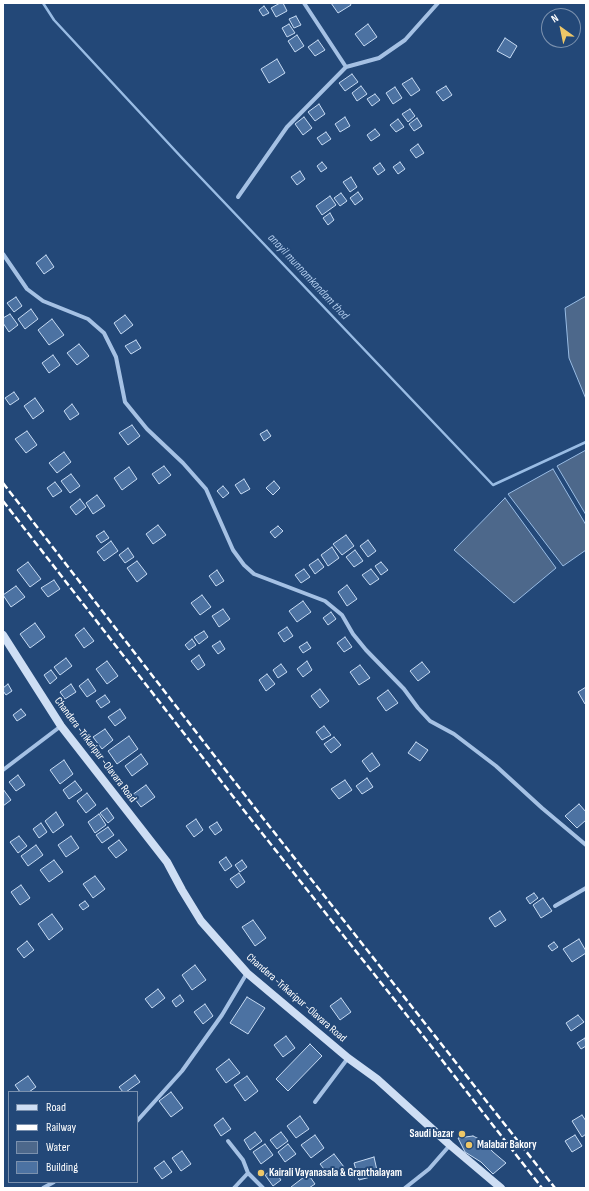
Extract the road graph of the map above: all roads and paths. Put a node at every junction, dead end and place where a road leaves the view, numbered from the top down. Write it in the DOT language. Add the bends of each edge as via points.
graph roads {
  1 [pos="304,3"];
  2 [pos="438,3"];
  3 [pos="346,67"];
  4 [pos="238,197"];
  5 [pos="3,254"];
  6 [pos="3,636"];
  7 [pos="61,726"];
  8 [pos="3,770"];
  9 [pos="586,845"];
  10 [pos="586,888"];
  11 [pos="555,906"];
  12 [pos="248,973"];
  13 [pos="348,1058"];
  14 [pos="315,1102"];
  15 [pos="138,1120"];
  16 [pos="228,1141"];
  17 [pos="450,1145"];
  18 [pos="248,1173"];
  19 [pos="52,1183"];
  20 [pos="43,1188"];
  21 [pos="234,1188"];
  22 [pos="262,1188"];
  23 [pos="405,1188"];
  24 [pos="501,1188"];
  1 -- 3 [label="street"];
  2 -- 3 [label="street" via="405,40 379,58"];
  3 -- 4 [label="street" via="287,127"];
  5 -- 9 [label="street" via="27,289 43,301 88,319 104,334 116,356 126,402 146,429 183,463 206,489 233,550 244,565 254,574 325,601 342,615 366,650 404,689 430,721 454,734 496,766"];
  6 -- 7 [label="main road, Chandera -Trikaripur -Olavara Road"];
  7 -- 8 [label="street"];
  7 -- 12 [label="main road, Chandera -Trikaripur -Olavara Road" via="167,862 201,921"];
  10 -- 11 [label="street"];
  12 -- 13 [label="main road, Chandera -Trikaripur -Olavara Road"];
  12 -- 15 [label="street" via="182,1071"];
  13 -- 14 [label="street"];
  13 -- 17 [label="main road, Chandera -Trikaripur -Olavara Road" via="377,1079"];
  16 -- 18 [label="street" via="243,1160"];
  17 -- 23 [label="street" via="429,1168"];
  17 -- 24 [label="main road, Chandera -Trikaripur -Olavara Road"];
  18 -- 21 [label="street"];
  18 -- 22 [label="street"];
  19 -- 20 [label="street"];
}
